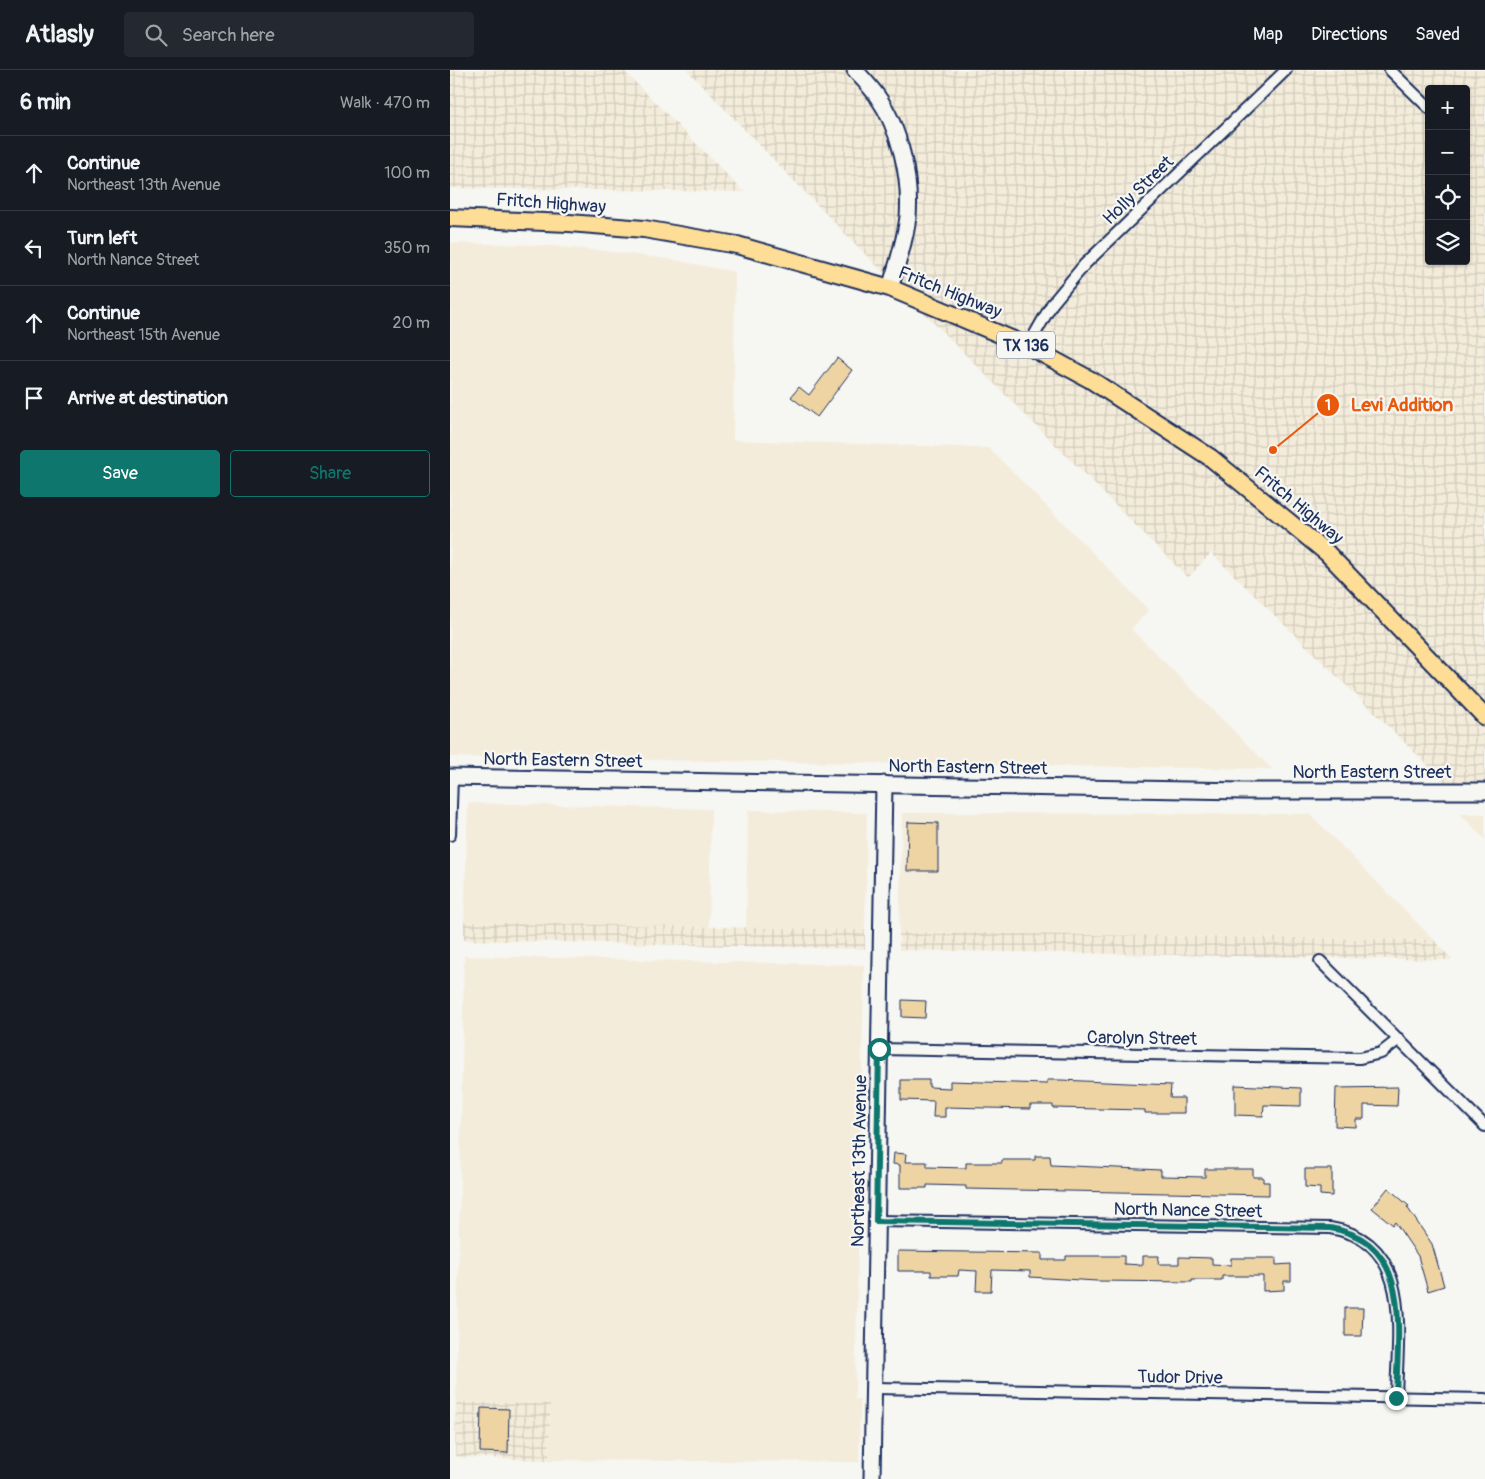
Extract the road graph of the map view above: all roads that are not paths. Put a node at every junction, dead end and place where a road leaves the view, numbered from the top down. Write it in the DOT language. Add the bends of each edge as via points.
graph roads {
  1 [pos="855,70"];
  2 [pos="1286,70"];
  3 [pos="1390,70"];
  4 [pos="1425,104"];
  5 [pos="450,218"];
  6 [pos="890,288"];
  7 [pos="1028,346"];
  8 [pos="1485,717"];
  9 [pos="451,777"];
  10 [pos="884,784"];
  11 [pos="1485,791"];
  12 [pos="450,835"];
  13 [pos="1320,960"];
  14 [pos="1399,1039"];
  15 [pos="879,1049"];
  16 [pos="1485,1126"];
  17 [pos="876,1221"];
  18 [pos="874,1388"];
  19 [pos="1396,1398"];
  20 [pos="1485,1399"];
  21 [pos="872,1479"];
  1 -- 6 [label="main road" via="877,95 890,117 906,178 908,216"];
  2 -- 7 [label="street, Holly Street" via="1085,264 1052,304"];
  3 -- 4 [label="street"];
  5 -- 6 [label="main road, Fritch Highway / TX 136" via="644,229 737,245"];
  6 -- 7 [label="main road, Fritch Highway / TX 136"];
  7 -- 8 [label="main road, Fritch Highway / TX 136" via="1091,380 1211,458 1327,553"];
  9 -- 10 [label="main road, North Eastern Street"];
  9 -- 12 [label="street"];
  10 -- 11 [label="main road, North Eastern Street" via="1244,791"];
  10 -- 15 [label="main road, Northeast 13th Avenue"];
  13 -- 14 [label="street"];
  14 -- 15 [label="street, Carolyn Street" via="1381,1053 1360,1058"];
  14 -- 16 [label="street"];
  15 -- 17 [label="main road, Northeast 13th Avenue"];
  17 -- 18 [label="main road, Northeast 13th Avenue"];
  17 -- 19 [label="street, North Nance Street" via="1345,1230 1369,1243 1386,1263 1392,1278 1396,1297"];
  18 -- 19 [label="street, Tudor Drive"];
  18 -- 21 [label="main road, Northeast 13th Avenue"];
  19 -- 20 [label="street, Tudor Drive"];
}
